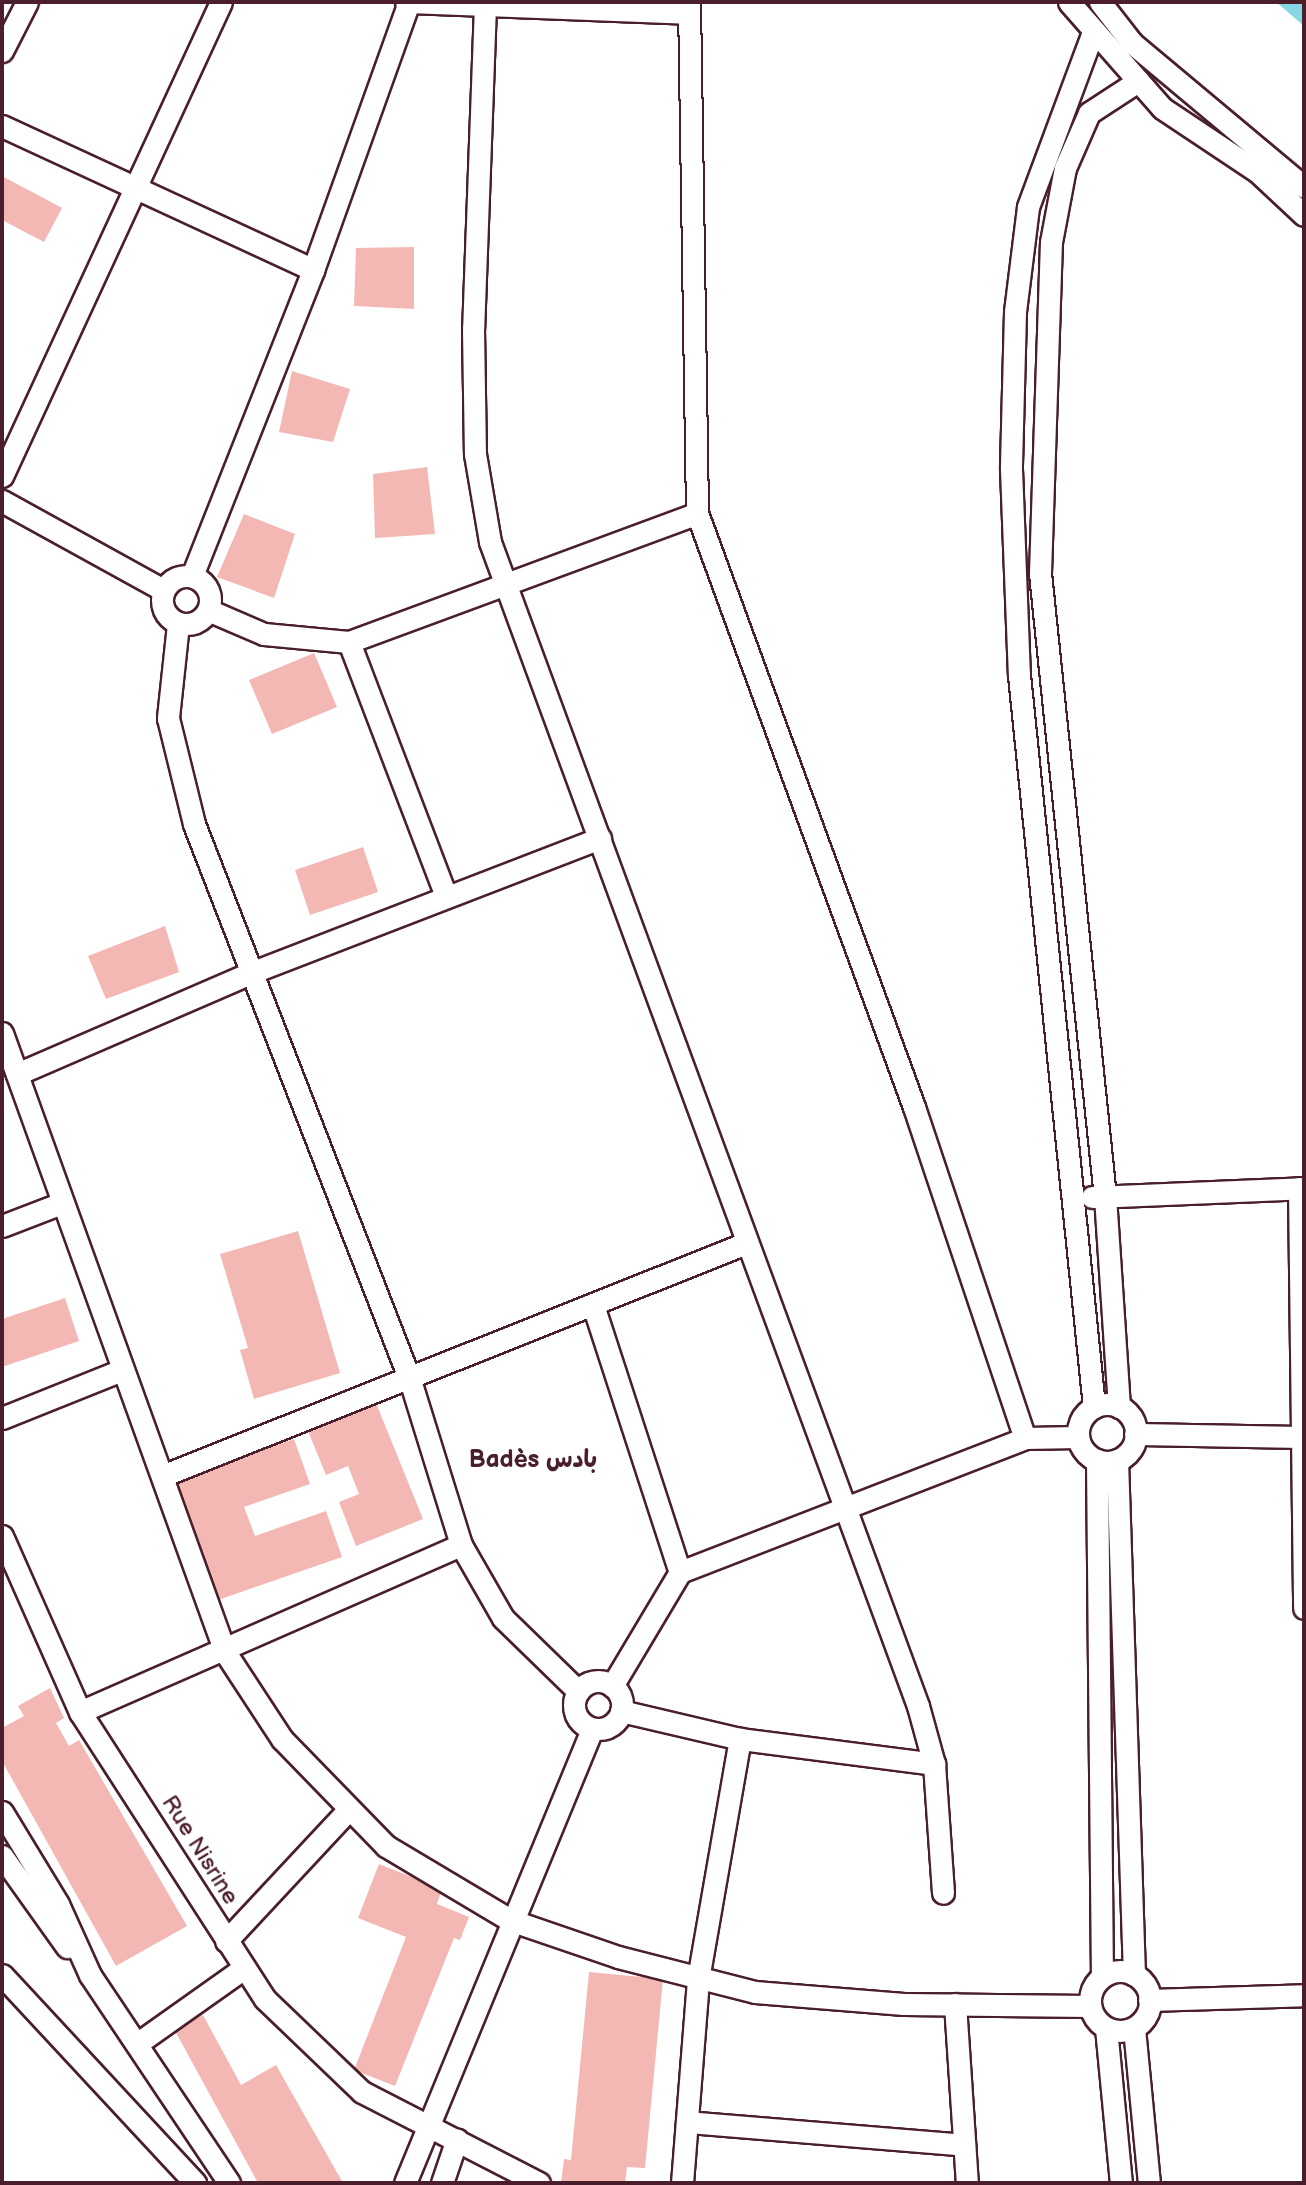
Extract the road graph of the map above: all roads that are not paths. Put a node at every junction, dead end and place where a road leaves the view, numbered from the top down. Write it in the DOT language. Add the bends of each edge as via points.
graph roads {
  1 [pos="27,2"];
  2 [pos="221,2"];
  3 [pos="408,2"];
  4 [pos="1069,2"];
  5 [pos="1100,2"];
  6 [pos="485,5"];
  7 [pos="689,8"];
  8 [pos="1093,32"];
  9 [pos="2,51"];
  10 [pos="1138,81"];
  11 [pos="2,126"];
  12 [pos="132,187"];
  13 [pos="1304,187"];
  14 [pos="1304,215"];
  15 [pos="313,270"];
  16 [pos="2,476"];
  17 [pos="2,502"];
  18 [pos="697,513"];
  19 [pos="192,576"];
  20 [pos="504,583"];
  21 [pos="163,590"];
  22 [pos="208,610"];
  23 [pos="178,624"];
  24 [pos="349,642"];
  25 [pos="600,838"];
  26 [pos="446,895"];
  27 [pos="253,972"];
  28 [pos="2,1033"];
  29 [pos="17,1074"];
  30 [pos="1302,1188"];
  31 [pos="1076,1197"];
  32 [pos="1105,1197"];
  33 [pos="62,1203"];
  34 [pos="2,1226"];
  35 [pos="746,1243"];
  36 [pos="594,1308"];
  37 [pos="1303,1339"];
  38 [pos="122,1370"];
  39 [pos="410,1380"];
  40 [pos="1094,1406"];
  41 [pos="1119,1407"];
  42 [pos="2,1418"];
  43 [pos="1135,1434"];
  44 [pos="1078,1437"];
  45 [pos="1025,1438"];
  46 [pos="1303,1438"];
  47 [pos="1107,1460"];
  48 [pos="162,1476"];
  49 [pos="845,1511"];
  50 [pos="2,1536"];
  51 [pos="461,1545"];
  52 [pos="680,1572"];
  53 [pos="1304,1608"];
  54 [pos="225,1652"];
  55 [pos="612,1686"];
  56 [pos="578,1691"];
  57 [pos="621,1711"];
  58 [pos="80,1712"];
  59 [pos="592,1729"];
  60 [pos="740,1739"];
  61 [pos="1099,1759"];
  62 [pos="1127,1759"];
  63 [pos="934,1764"];
  64 [pos="348,1810"];
  65 [pos="2,1812"];
  66 [pos="2,1856"];
  67 [pos="943,1893"];
  68 [pos="510,1920"];
  69 [pos="226,1941"];
  70 [pos="244,1968"];
  71 [pos="2,1975"];
  72 [pos="90,1975"];
  73 [pos="1134,1975"];
  74 [pos="1102,1977"];
  75 [pos="698,1979"];
  76 [pos="1304,1995"];
  77 [pos="1149,2000"];
  78 [pos="955,2004"];
  79 [pos="1090,2006"];
  80 [pos="1106,2028"];
  81 [pos="1134,2028"];
  82 [pos="138,2043"];
  83 [pos="687,2122"];
  84 [pos="432,2125"];
  85 [pos="457,2139"];
  86 [pos="964,2145"];
  87 [pos="195,2183"];
  88 [pos="229,2183"];
  89 [pos="405,2183"];
  90 [pos="442,2183"];
  91 [pos="539,2183"];
  92 [pos="682,2183"];
  93 [pos="967,2183"];
  94 [pos="1121,2183"];
  95 [pos="1149,2183"];
  1 -- 9 [label="street"];
  2 -- 12 [label="street"];
  3 -- 6 [label="street"];
  3 -- 15 [label="street"];
  4 -- 8 [label="street"];
  5 -- 13 [label="street" via="1132,43"];
  6 -- 7 [label="street"];
  6 -- 20 [label="street" via="475,454"];
  7 -- 18 [label="street"];
  8 -- 10 [label="street"];
  8 -- 31 [label="street" via="1028,207 1015,312 1011,469 1019,675"];
  10 -- 14 [label="street" via="1162,108 1258,172"];
  10 -- 32 [label="street" via="1088,113 1065,167 1051,242 1042,490 1040,573"];
  11 -- 12 [label="street"];
  12 -- 15 [label="street"];
  12 -- 16 [label="street"];
  15 -- 19 [label="street"];
  17 -- 21 [label="street"];
  18 -- 20 [label="street"];
  18 -- 45 [label="street" via="914,1107"];
  19 -- 21 [label="street" via="175,578"];
  19 -- 22 [label="street" via="209,593"];
  20 -- 24 [label="street"];
  20 -- 25 [label="street"];
  21 -- 23 [label="street" via="163,607"];
  22 -- 23 [label="street" via="197,622"];
  22 -- 24 [label="street" via="264,634"];
  23 -- 27 [label="street" via="168,684 178,767"];
  24 -- 26 [label="street"];
  25 -- 26 [label="street"];
  25 -- 35 [label="street"];
  26 -- 27 [label="street"];
  27 -- 29 [label="street"];
  27 -- 39 [label="street"];
  28 -- 29 [label="street"];
  29 -- 33 [label="street"];
  30 -- 32 [label="street"];
  30 -- 37 [label="street"];
  31 -- 32 [label="street"];
  31 -- 40 [label="street"];
  32 -- 41 [label="street"];
  33 -- 34 [label="street"];
  33 -- 38 [label="street"];
  35 -- 36 [label="street"];
  35 -- 49 [label="street"];
  36 -- 39 [label="street"];
  36 -- 52 [label="street"];
  37 -- 46 [label="street"];
  38 -- 42 [label="street"];
  38 -- 48 [label="street"];
  39 -- 48 [label="street"];
  39 -- 51 [label="street"];
  40 -- 41 [label="street"];
  40 -- 44 [label="street" via="1084,1414"];
  41 -- 43 [label="street"];
  43 -- 46 [label="street"];
  43 -- 47 [label="street"];
  44 -- 45 [label="street"];
  44 -- 47 [label="street"];
  45 -- 49 [label="street"];
  46 -- 53 [label="street"];
  47 -- 61 [label="street"];
  47 -- 62 [label="street"];
  48 -- 54 [label="street"];
  49 -- 52 [label="street"];
  49 -- 63 [label="street"];
  50 -- 58 [label="street, Rue Nisrine"];
  51 -- 54 [label="street"];
  51 -- 56 [label="street" via="503,1618"];
  52 -- 55 [label="street"];
  54 -- 58 [label="street"];
  54 -- 64 [label="street" via="254,1704"];
  55 -- 56 [label="street" via="594,1681"];
  55 -- 57 [label="street"];
  56 -- 59 [label="street" via="577,1718"];
  57 -- 59 [label="street" via="610,1726"];
  57 -- 60 [label="street"];
  58 -- 69 [label="street, Rue Nisrine"];
  59 -- 68 [label="street"];
  60 -- 63 [label="street"];
  60 -- 75 [label="street"];
  61 -- 62 [label="street"];
  61 -- 74 [label="street"];
  62 -- 73 [label="street"];
  63 -- 67 [label="street"];
  64 -- 68 [label="street" via="386,1846"];
  64 -- 69 [label="street"];
  65 -- 72 [label="street" via="58,1904"];
  66 -- 72 [label="street"];
  68 -- 75 [label="street"];
  68 -- 84 [label="street"];
  69 -- 70 [label="street, Rue Nisrine"];
  70 -- 82 [label="street"];
  70 -- 84 [label="street, Rue Nisrine" via="265,1999 362,2092"];
  71 -- 87 [label="street"];
  72 -- 82 [label="street"];
  73 -- 74 [label="street"];
  73 -- 77 [label="street"];
  74 -- 79 [label="street"];
  75 -- 78 [label="street" via="755,1992"];
  75 -- 83 [label="street"];
  76 -- 77 [label="street"];
  77 -- 81 [label="street"];
  78 -- 79 [label="street"];
  78 -- 86 [label="street"];
  79 -- 80 [label="street"];
  80 -- 81 [label="street"];
  80 -- 94 [label="street"];
  81 -- 95 [label="street"];
  82 -- 88 [label="street"];
  83 -- 86 [label="street"];
  83 -- 92 [label="street"];
  84 -- 85 [label="street, Rue Nisrine"];
  84 -- 89 [label="street"];
  85 -- 90 [label="street"];
  85 -- 91 [label="street, Rue Nisrine"];
  86 -- 93 [label="street"];
}
